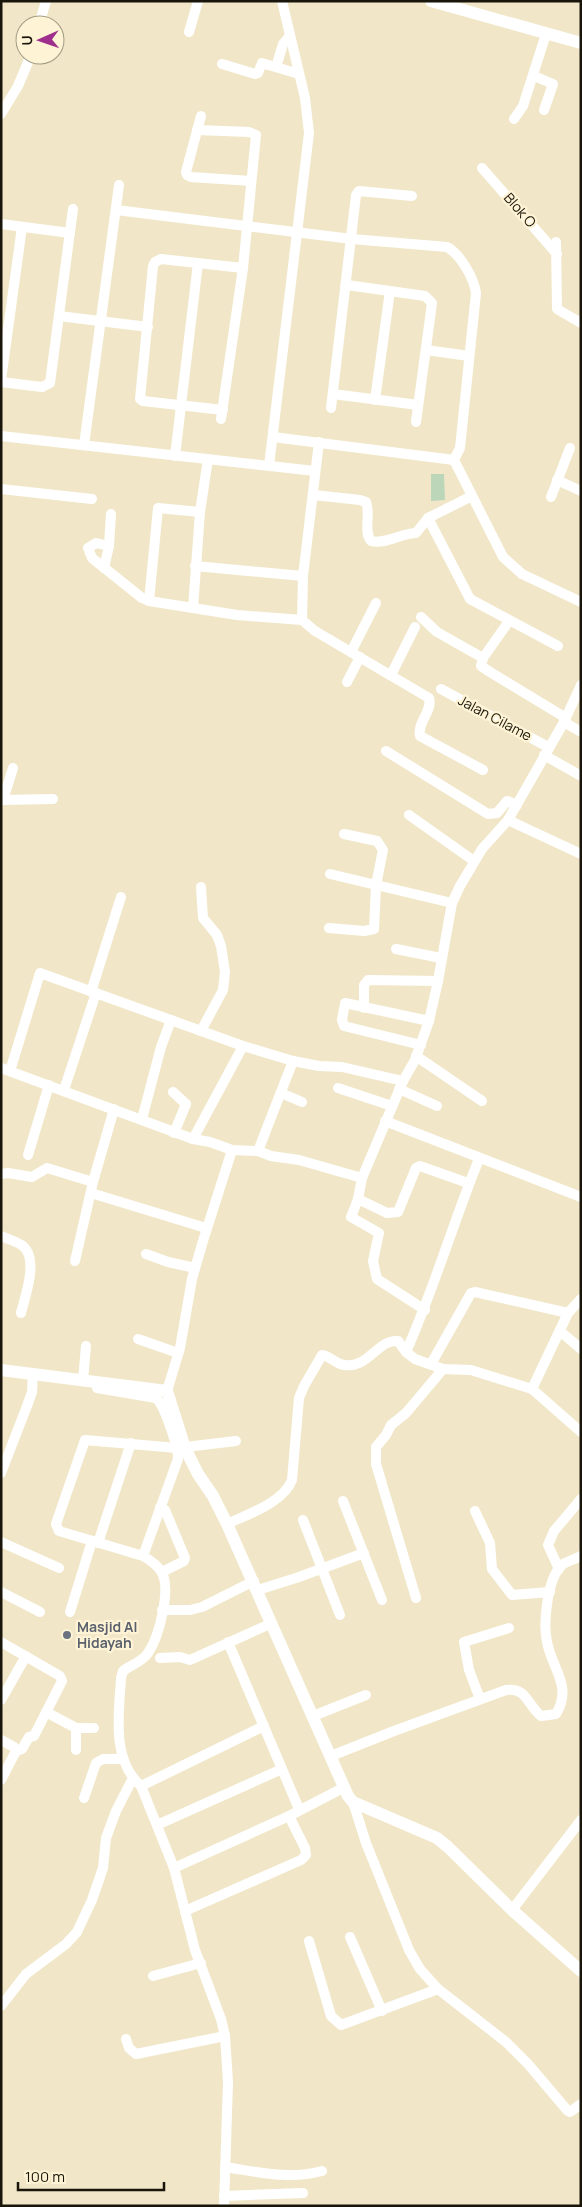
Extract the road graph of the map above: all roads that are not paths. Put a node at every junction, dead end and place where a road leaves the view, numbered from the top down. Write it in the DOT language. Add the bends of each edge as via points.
graph roads {
  1 [pos="46,1"];
  2 [pos="198,1"];
  3 [pos="282,1"];
  4 [pos="437,3"];
  5 [pos="42,15"];
  6 [pos="189,32"];
  7 [pos="546,34"];
  8 [pos="289,37"];
  9 [pos="581,44"];
  10 [pos="222,64"];
  11 [pos="27,65"];
  12 [pos="276,67"];
  13 [pos="298,74"];
  14 [pos="534,76"];
  15 [pos="544,110"];
  16 [pos="1,114"];
  17 [pos="201,116"];
  18 [pos="514,119"];
  19 [pos="197,130"];
  20 [pos="482,168"];
  21 [pos="251,181"];
  22 [pos="119,186"];
  23 [pos="412,196"];
  24 [pos="72,208"];
  25 [pos="116,210"];
  26 [pos="1,224"];
  27 [pos="247,226"];
  28 [pos="22,227"];
  29 [pos="70,233"];
  30 [pos="298,233"];
  31 [pos="352,239"];
  32 [pos="556,242"];
  33 [pos="557,254"];
  34 [pos="198,263"];
  35 [pos="242,268"];
  36 [pos="347,286"];
  37 [pos="390,291"];
  38 [pos="59,316"];
  39 [pos="102,322"];
  40 [pos="581,323"];
  41 [pos="148,328"];
  42 [pos="426,350"];
  43 [pos="469,356"];
  44 [pos="1,381"];
  45 [pos="333,394"];
  46 [pos="375,400"];
  47 [pos="181,405"];
  48 [pos="418,406"];
  49 [pos="331,408"];
  50 [pos="416,422"];
  51 [pos="1,436"];
  52 [pos="274,437"];
  53 [pos="319,442"];
  54 [pos="84,445"];
  55 [pos="570,448"];
  56 [pos="176,456"];
  57 [pos="208,459"];
  58 [pos="454,460"];
  59 [pos="270,466"];
  60 [pos="315,471"];
  61 [pos="557,480"];
  62 [pos="1,489"];
  63 [pos="581,491"];
  64 [pos="314,496"];
  65 [pos="472,496"];
  66 [pos="551,498"];
  67 [pos="92,500"];
  68 [pos="200,512"];
  69 [pos="111,514"];
  70 [pos="428,518"];
  71 [pos="109,546"];
  72 [pos="196,566"];
  73 [pos="104,568"];
  74 [pos="303,576"];
  75 [pos="149,601"];
  76 [pos="376,602"];
  77 [pos="581,602"];
  78 [pos="193,608"];
  79 [pos="421,617"];
  80 [pos="302,620"];
  81 [pos="509,621"];
  82 [pos="415,627"];
  83 [pos="558,646"];
  84 [pos="355,655"];
  85 [pos="483,658"];
  86 [pos="391,675"];
  87 [pos="347,682"];
  88 [pos="581,685"];
  89 [pos="441,689"];
  90 [pos="565,720"];
  91 [pos="581,732"];
  92 [pos="386,751"];
  93 [pos="546,751"];
  94 [pos="13,768"];
  95 [pos="483,770"];
  96 [pos="581,776"];
  97 [pos="53,799"];
  98 [pos="2,800"];
  99 [pos="516,805"];
  100 [pos="409,815"];
  101 [pos="508,820"];
  102 [pos="344,834"];
  103 [pos="581,854"];
  104 [pos="474,861"];
  105 [pos="330,874"];
  106 [pos="376,885"];
  107 [pos="201,887"];
  108 [pos="121,897"];
  109 [pos="452,903"];
  110 [pos="328,928"];
  111 [pos="396,949"];
  112 [pos="441,958"];
  113 [pos="438,982"];
  114 [pos="94,993"];
  115 [pos="364,1008"];
  116 [pos="171,1020"];
  117 [pos="428,1021"];
  118 [pos="201,1031"];
  119 [pos="421,1045"];
  120 [pos="243,1046"];
  121 [pos="416,1056"];
  122 [pos="293,1061"];
  123 [pos="6,1069"];
  124 [pos="49,1085"];
  125 [pos="401,1085"];
  126 [pos="338,1088"];
  127 [pos="64,1090"];
  128 [pos="173,1092"];
  129 [pos="280,1092"];
  130 [pos="482,1101"];
  131 [pos="302,1102"];
  132 [pos="392,1106"];
  133 [pos="437,1106"];
  134 [pos="114,1109"];
  135 [pos="142,1119"];
  136 [pos="385,1121"];
  137 [pos="174,1133"];
  138 [pos="193,1139"];
  139 [pos="232,1150"];
  140 [pos="258,1151"];
  141 [pos="28,1155"];
  142 [pos="479,1159"];
  143 [pos="1,1174"];
  144 [pos="362,1178"];
  145 [pos="93,1182"];
  146 [pos="465,1182"];
  147 [pos="91,1193"];
  148 [pos="581,1197"];
  149 [pos="358,1199"];
  150 [pos="206,1228"];
  151 [pos="1,1236"];
  152 [pos="146,1254"];
  153 [pos="75,1261"];
  154 [pos="195,1268"];
  155 [pos="581,1299"];
  156 [pos="425,1310"];
  157 [pos="22,1313"];
  158 [pos="568,1313"];
  159 [pos="561,1332"];
  160 [pos="138,1339"];
  161 [pos="86,1346"];
  162 [pos="581,1349"];
  163 [pos="406,1352"];
  164 [pos="178,1353"];
  165 [pos="431,1364"];
  166 [pos="443,1369"];
  167 [pos="1,1370"];
  168 [pos="32,1379"];
  169 [pos="83,1380"];
  170 [pos="63,1383"];
  171 [pos="532,1389"];
  172 [pos="167,1391"];
  173 [pos="581,1432"];
  174 [pos="236,1440"];
  175 [pos="132,1443"];
  176 [pos="181,1448"];
  177 [pos="1,1473"];
  178 [pos="580,1500"];
  179 [pos="342,1501"];
  180 [pos="160,1507"];
  181 [pos="475,1511"];
  182 [pos="302,1520"];
  183 [pos="227,1524"];
  184 [pos="1,1542"];
  185 [pos="95,1542"];
  186 [pos="364,1553"];
  187 [pos="143,1556"];
  188 [pos="581,1556"];
  189 [pos="59,1568"];
  190 [pos="322,1569"];
  191 [pos="558,1569"];
  192 [pos="162,1572"];
  193 [pos="256,1586"];
  194 [pos="1,1592"];
  195 [pos="550,1592"];
  196 [pos="416,1598"];
  197 [pos="382,1600"];
  198 [pos="162,1610"];
  199 [pos="40,1612"];
  200 [pos="70,1612"];
  201 [pos="340,1615"];
  202 [pos="272,1623"];
  203 [pos="509,1628"];
  204 [pos="1,1642"];
  205 [pos="228,1642"];
  206 [pos="26,1656"];
  207 [pos="160,1658"];
  208 [pos="366,1695"];
  209 [pos="480,1699"];
  210 [pos="1,1700"];
  211 [pos="46,1712"];
  212 [pos="313,1716"];
  213 [pos="264,1726"];
  214 [pos="76,1728"];
  215 [pos="94,1728"];
  216 [pos="1,1740"];
  217 [pos="76,1750"];
  218 [pos="16,1751"];
  219 [pos="331,1756"];
  220 [pos="123,1758"];
  221 [pos="282,1769"];
  222 [pos="132,1778"];
  223 [pos="1,1780"];
  224 [pos="141,1786"];
  225 [pos="343,1788"];
  226 [pos="84,1798"];
  227 [pos="353,1802"];
  228 [pos="299,1809"];
  229 [pos="288,1816"];
  230 [pos="581,1820"];
  231 [pos="157,1825"];
  232 [pos="174,1868"];
  233 [pos="512,1910"];
  234 [pos="185,1911"];
  235 [pos="350,1936"];
  236 [pos="309,1941"];
  237 [pos="201,1963"];
  238 [pos="581,1971"];
  239 [pos="153,1976"];
  240 [pos="438,1989"];
  241 [pos="1,2006"];
  242 [pos="382,2011"];
  243 [pos="225,2036"];
  244 [pos="126,2039"];
  245 [pos="581,2104"];
  246 [pos="225,2167"];
  247 [pos="322,2172"];
  248 [pos="303,2193"];
  249 [pos="224,2201"];
  1 -- 5 [label="street"];
  2 -- 6 [label="street"];
  3 -- 8 [label="street"];
  4 -- 7 [label="street"];
  7 -- 9 [label="street"];
  7 -- 14 [label="street"];
  8 -- 12 [label="street" via="283,44"];
  8 -- 13 [label="street"];
  10 -- 12 [label="street" via="255,74 258,74 262,63"];
  11 -- 16 [label="street"];
  12 -- 13 [label="street"];
  13 -- 30 [label="street" via="309,133"];
  14 -- 15 [label="street" via="552,84"];
  14 -- 18 [label="street" via="524,106"];
  17 -- 19 [label="street"];
  19 -- 21 [label="street" via="256,135"];
  19 -- 21 [label="street" via="187,175"];
  20 -- 33 [label="street, Blok O"];
  21 -- 27 [label="street"];
  22 -- 25 [label="street"];
  23 -- 31 [label="street" via="357,193"];
  24 -- 29 [label="street"];
  25 -- 27 [label="street"];
  25 -- 39 [label="street"];
  26 -- 28 [label="street"];
  27 -- 30 [label="street"];
  27 -- 35 [label="street"];
  28 -- 29 [label="street"];
  28 -- 44 [label="street"];
  29 -- 38 [label="street"];
  30 -- 31 [label="street"];
  30 -- 52 [label="street"];
  31 -- 36 [label="street"];
  31 -- 43 [label="street" via="453,251 475,287"];
  32 -- 33 [label="street"];
  33 -- 40 [label="street" via="557,309"];
  34 -- 35 [label="street"];
  34 -- 41 [label="street" via="161,259 155,262"];
  34 -- 47 [label="street"];
  35 -- 47 [label="street" via="222,415"];
  36 -- 37 [label="street"];
  36 -- 45 [label="street"];
  37 -- 42 [label="street" via="429,298 432,303"];
  37 -- 46 [label="street"];
  38 -- 39 [label="street"];
  38 -- 44 [label="street" via="48,385 42,387"];
  39 -- 41 [label="street"];
  39 -- 54 [label="street"];
  41 -- 47 [label="street" via="140,398"];
  42 -- 43 [label="street"];
  42 -- 48 [label="street"];
  43 -- 58 [label="street" via="460,448"];
  45 -- 46 [label="street"];
  45 -- 49 [label="street"];
  46 -- 48 [label="street"];
  47 -- 56 [label="street"];
  48 -- 50 [label="street"];
  51 -- 54 [label="street"];
  52 -- 53 [label="street"];
  52 -- 59 [label="street"];
  53 -- 58 [label="street"];
  53 -- 60 [label="street"];
  54 -- 56 [label="street"];
  55 -- 61 [label="street"];
  56 -- 57 [label="street"];
  57 -- 59 [label="street"];
  57 -- 68 [label="street"];
  58 -- 65 [label="street"];
  59 -- 60 [label="street"];
  60 -- 64 [label="street"];
  61 -- 63 [label="street"];
  61 -- 66 [label="street"];
  62 -- 67 [label="street"];
  64 -- 70 [label="street" via="366,502 368,535 374,542 416,533"];
  64 -- 74 [label="street"];
  65 -- 70 [label="street"];
  65 -- 77 [label="street" via="502,557 510,565"];
  68 -- 72 [label="street"];
  68 -- 75 [label="street" via="158,508"];
  69 -- 71 [label="street"];
  70 -- 81 [label="street" via="470,599"];
  71 -- 73 [label="street"];
  71 -- 73 [label="street" via="96,543 88,548 92,558"];
  72 -- 74 [label="street"];
  72 -- 78 [label="street"];
  73 -- 75 [label="street"];
  74 -- 80 [label="street"];
  75 -- 78 [label="street"];
  76 -- 84 [label="street"];
  78 -- 80 [label="street"];
  79 -- 85 [label="street" via="437,632"];
  80 -- 84 [label="street"];
  81 -- 83 [label="street"];
  81 -- 85 [label="street"];
  82 -- 86 [label="street"];
  84 -- 86 [label="street"];
  84 -- 87 [label="street"];
  85 -- 90 [label="street" via="481,666"];
  86 -- 95 [label="street" via="430,700 420,736"];
  88 -- 90 [label="street"];
  89 -- 93 [label="street, Jalan Cilame"];
  90 -- 91 [label="street"];
  90 -- 93 [label="street"];
  92 -- 99 [label="street" via="488,814 497,813 507,801"];
  93 -- 96 [label="street, Jalan Cilame"];
  93 -- 99 [label="street"];
  94 -- 98 [label="street"];
  97 -- 98 [label="street"];
  99 -- 101 [label="street"];
  100 -- 104 [label="street"];
  101 -- 103 [label="street"];
  101 -- 104 [label="street"];
  102 -- 106 [label="street" via="377,840 380,844 383,850"];
  104 -- 109 [label="street"];
  105 -- 106 [label="street"];
  106 -- 109 [label="street"];
  106 -- 110 [label="street" via="374,929"];
  107 -- 118 [label="street" via="203,918 217,935 225,972 224,990"];
  108 -- 114 [label="street"];
  109 -- 112 [label="street"];
  111 -- 112 [label="street"];
  112 -- 113 [label="street"];
  113 -- 115 [label="street" via="368,980 364,985"];
  113 -- 117 [label="street"];
  114 -- 116 [label="street"];
  114 -- 123 [label="street" via="40,973"];
  114 -- 127 [label="street"];
  115 -- 117 [label="street"];
  115 -- 119 [label="street" via="345,1002 342,1024"];
  116 -- 118 [label="street"];
  116 -- 135 [label="street"];
  117 -- 119 [label="street"];
  118 -- 120 [label="street"];
  119 -- 121 [label="street"];
  120 -- 122 [label="street"];
  120 -- 138 [label="street"];
  121 -- 125 [label="street"];
  121 -- 130 [label="street"];
  122 -- 125 [label="street" via="342,1067"];
  122 -- 129 [label="street"];
  123 -- 124 [label="street"];
  124 -- 127 [label="street"];
  124 -- 141 [label="street"];
  125 -- 132 [label="street"];
  125 -- 133 [label="street"];
  126 -- 132 [label="street"];
  127 -- 134 [label="street"];
  128 -- 137 [label="street" via="186,1104"];
  129 -- 131 [label="street"];
  129 -- 140 [label="street"];
  132 -- 136 [label="street"];
  134 -- 135 [label="street"];
  134 -- 145 [label="street"];
  135 -- 137 [label="street"];
  136 -- 142 [label="street"];
  136 -- 144 [label="street"];
  137 -- 138 [label="street"];
  138 -- 139 [label="street"];
  139 -- 140 [label="street"];
  139 -- 150 [label="street"];
  140 -- 144 [label="street"];
  142 -- 148 [label="street"];
  142 -- 156 [label="street"];
  143 -- 145 [label="street" via="32,1177 47,1168"];
  144 -- 149 [label="street"];
  145 -- 147 [label="street"];
  146 -- 149 [label="street" via="420,1166 412,1176 398,1212 387,1213"];
  147 -- 150 [label="street"];
  147 -- 153 [label="street"];
  149 -- 156 [label="street" via="351,1218 379,1233 373,1261 377,1279"];
  150 -- 154 [label="street"];
  151 -- 157 [label="street" via="23,1246 30,1260 31,1271"];
  152 -- 154 [label="street"];
  154 -- 164 [label="street"];
  155 -- 158 [label="street"];
  156 -- 163 [label="street"];
  158 -- 159 [label="street"];
  158 -- 165 [label="street" via="471,1293"];
  159 -- 162 [label="street"];
  159 -- 171 [label="street"];
  160 -- 164 [label="street"];
  161 -- 169 [label="street"];
  163 -- 165 [label="street"];
  163 -- 183 [label="street" via="400,1343 392,1340 362,1363 354,1365 345,1365 322,1355 299,1398 289,1487 267,1504"];
  164 -- 172 [label="street"];
  165 -- 166 [label="street"];
  166 -- 171 [label="street" via="471,1370"];
  166 -- 196 [label="street" via="406,1413 391,1425 376,1447 376,1464"];
  167 -- 168 [label="street"];
  168 -- 169 [label="street"];
  168 -- 177 [label="street"];
  169 -- 172 [label="street"];
  170 -- 176 [label="street" via="156,1398"];
  171 -- 173 [label="street"];
  172 -- 176 [label="street"];
  174 -- 176 [label="street"];
  175 -- 176 [label="street"];
  175 -- 185 [label="street"];
  175 -- 185 [label="street" via="87,1439 84,1442 56,1527 59,1531"];
  176 -- 180 [label="street"];
  176 -- 183 [label="street" via="213,1496"];
  178 -- 191 [label="street" via="554,1531 548,1545"];
  179 -- 186 [label="street"];
  180 -- 187 [label="street"];
  180 -- 192 [label="street" via="165,1510 185,1558"];
  181 -- 195 [label="street" via="490,1543 492,1569 512,1595"];
  182 -- 190 [label="street"];
  183 -- 193 [label="street"];
  184 -- 189 [label="street"];
  185 -- 187 [label="street"];
  185 -- 200 [label="street"];
  186 -- 190 [label="street"];
  186 -- 197 [label="street"];
  187 -- 192 [label="street"];
  188 -- 191 [label="street"];
  190 -- 193 [label="street"];
  190 -- 201 [label="street"];
  191 -- 195 [label="street"];
  192 -- 198 [label="street" via="166,1583"];
  193 -- 198 [label="street" via="202,1607"];
  193 -- 202 [label="street"];
  194 -- 199 [label="street"];
  195 -- 209 [label="street" via="546,1641 562,1682 564,1698 556,1714 541,1716 517,1690 506,1690"];
  198 -- 220 [label="street" via="158,1635 149,1653 123,1671 121,1678 120,1742"];
  202 -- 205 [label="street"];
  202 -- 212 [label="street"];
  203 -- 209 [label="street" via="464,1642 469,1670"];
  204 -- 206 [label="street"];
  205 -- 207 [label="street" via="190,1660"];
  205 -- 213 [label="street"];
  206 -- 210 [label="street"];
  206 -- 211 [label="street" via="61,1678"];
  208 -- 212 [label="street"];
  209 -- 219 [label="street"];
  211 -- 214 [label="street"];
  211 -- 218 [label="street" via="34,1736"];
  212 -- 219 [label="street"];
  213 -- 221 [label="street"];
  213 -- 224 [label="street"];
  214 -- 215 [label="street"];
  214 -- 217 [label="street"];
  216 -- 218 [label="street"];
  218 -- 223 [label="street"];
  219 -- 225 [label="street"];
  220 -- 222 [label="street"];
  220 -- 226 [label="street" via="103,1759 96,1763"];
  221 -- 228 [label="street"];
  221 -- 231 [label="street"];
  222 -- 224 [label="street"];
  222 -- 241 [label="street" via="106,1838 103,1868 77,1932 26,1974"];
  224 -- 231 [label="street"];
  225 -- 227 [label="street"];
  225 -- 228 [label="street"];
  227 -- 233 [label="street" via="437,1838"];
  227 -- 240 [label="street" via="409,1950 420,1969"];
  228 -- 229 [label="street"];
  229 -- 232 [label="street"];
  229 -- 234 [label="street" via="306,1848 306,1855"];
  230 -- 233 [label="street"];
  231 -- 232 [label="street"];
  232 -- 234 [label="street"];
  233 -- 238 [label="street"];
  234 -- 237 [label="street"];
  235 -- 242 [label="street"];
  236 -- 242 [label="street" via="331,2016 336,2021 341,2025"];
  237 -- 239 [label="street"];
  237 -- 243 [label="street"];
  240 -- 242 [label="street"];
  240 -- 245 [label="street" via="506,2042 567,2110 570,2112"];
  243 -- 244 [label="street" via="136,2054"];
  243 -- 246 [label="street" via="228,2082"];
  246 -- 247 [label="street" via="279,2176"];
  246 -- 249 [label="street"];
  248 -- 249 [label="street"];
}
